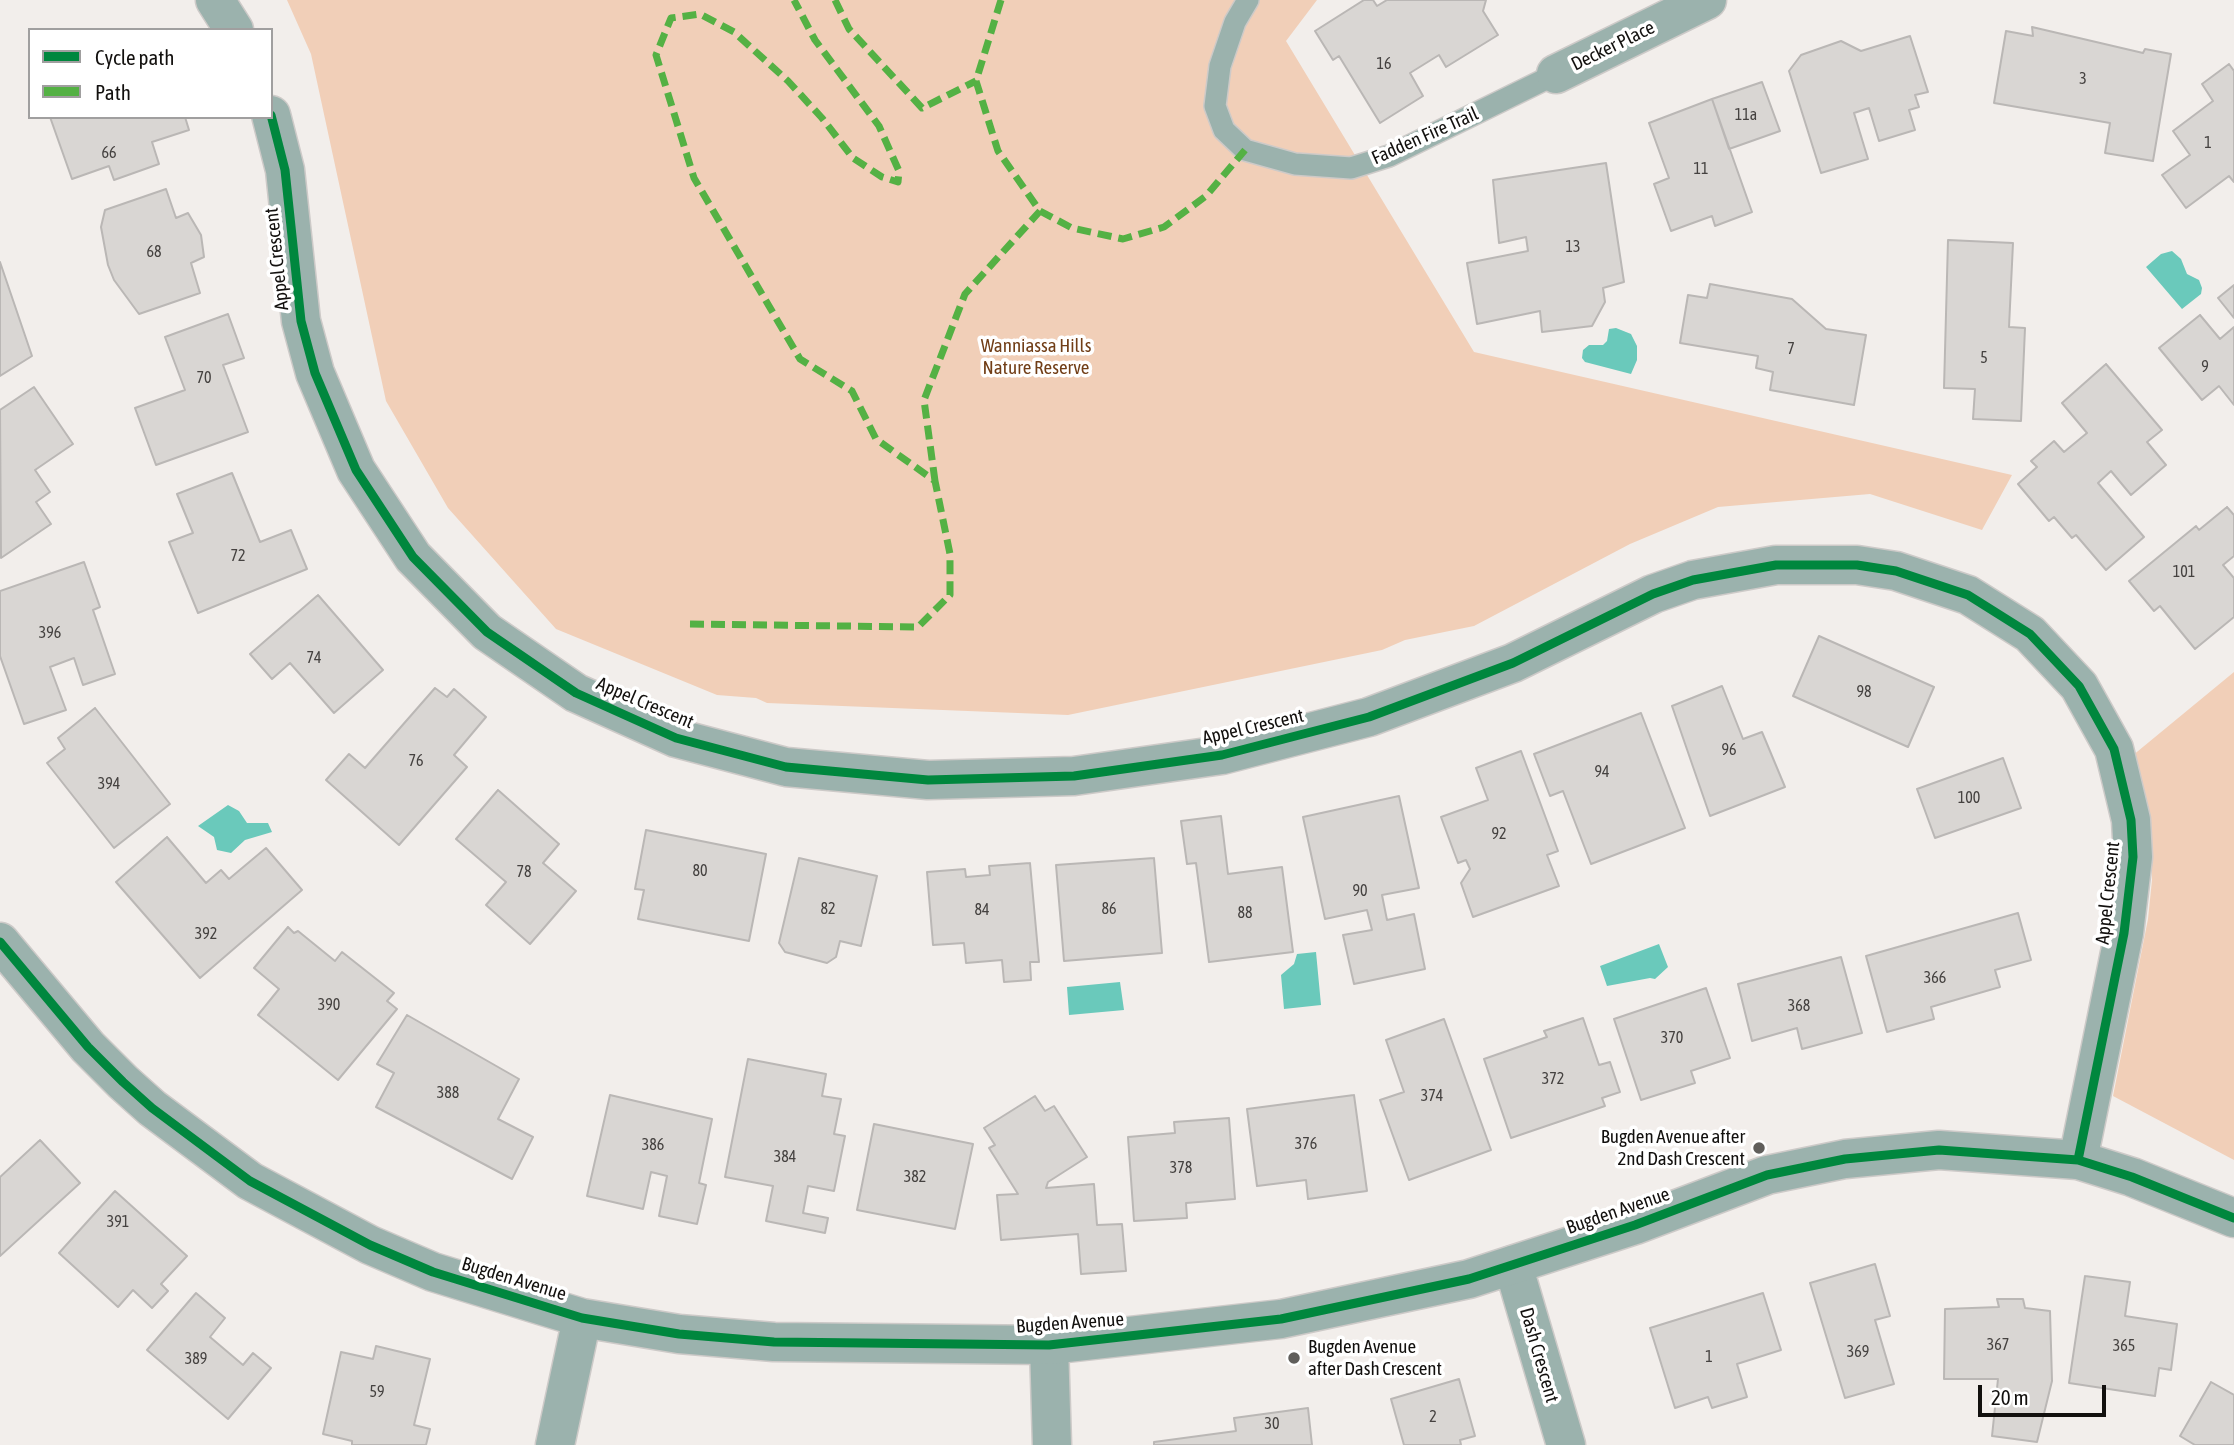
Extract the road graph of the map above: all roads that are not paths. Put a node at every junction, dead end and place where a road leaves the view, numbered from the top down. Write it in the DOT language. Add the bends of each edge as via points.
graph roads {
  1 [pos="215,0"];
  2 [pos="1248,0"];
  3 [pos="1707,0"];
  4 [pos="233,28"];
  5 [pos="1556,74"];
  6 [pos="272,119"];
  7 [pos="0,942"];
  8 [pos="2078,1160"];
  9 [pos="2234,1218"];
  10 [pos="1513,1265"];
  11 [pos="582,1318"];
  12 [pos="1049,1345"];
  13 [pos="555,1445"];
  14 [pos="1052,1445"];
  15 [pos="1566,1445"];
  1 -- 4 [label="street"];
  2 -- 5 [label="lane, Fadden Fire Trail" via="1220,66 1215,106 1224,130 1245,150 1295,164 1351,168 1389,156"];
  3 -- 5 [label="street, Decker Place"];
  6 -- 8 [label="street, Appel Crescent" via="285,170 301,321 315,373 356,470 413,557 487,632 576,693 676,738 786,767 928,780 1074,776 1222,755 1369,717 1513,663 1653,594 1693,580 1776,565 1857,565 1896,571 1968,595 2030,634 2079,686 2114,749 2131,820 2133,857 2124,933"];
  7 -- 11 [label="street, Bugden Avenue" via="123,1082 250,1181 370,1245"];
  8 -- 9 [label="street, Bugden Avenue"];
  8 -- 10 [label="street, Bugden Avenue" via="1938,1150 1845,1159 1767,1175 1635,1226"];
  10 -- 12 [label="street, Bugden Avenue" via="1281,1319"];
  10 -- 15 [label="street, Dash Crescent"];
  11 -- 12 [label="street, Bugden Avenue" via="679,1334 774,1342"];
  11 -- 13 [label="street"];
  12 -- 14 [label="street"];
}
